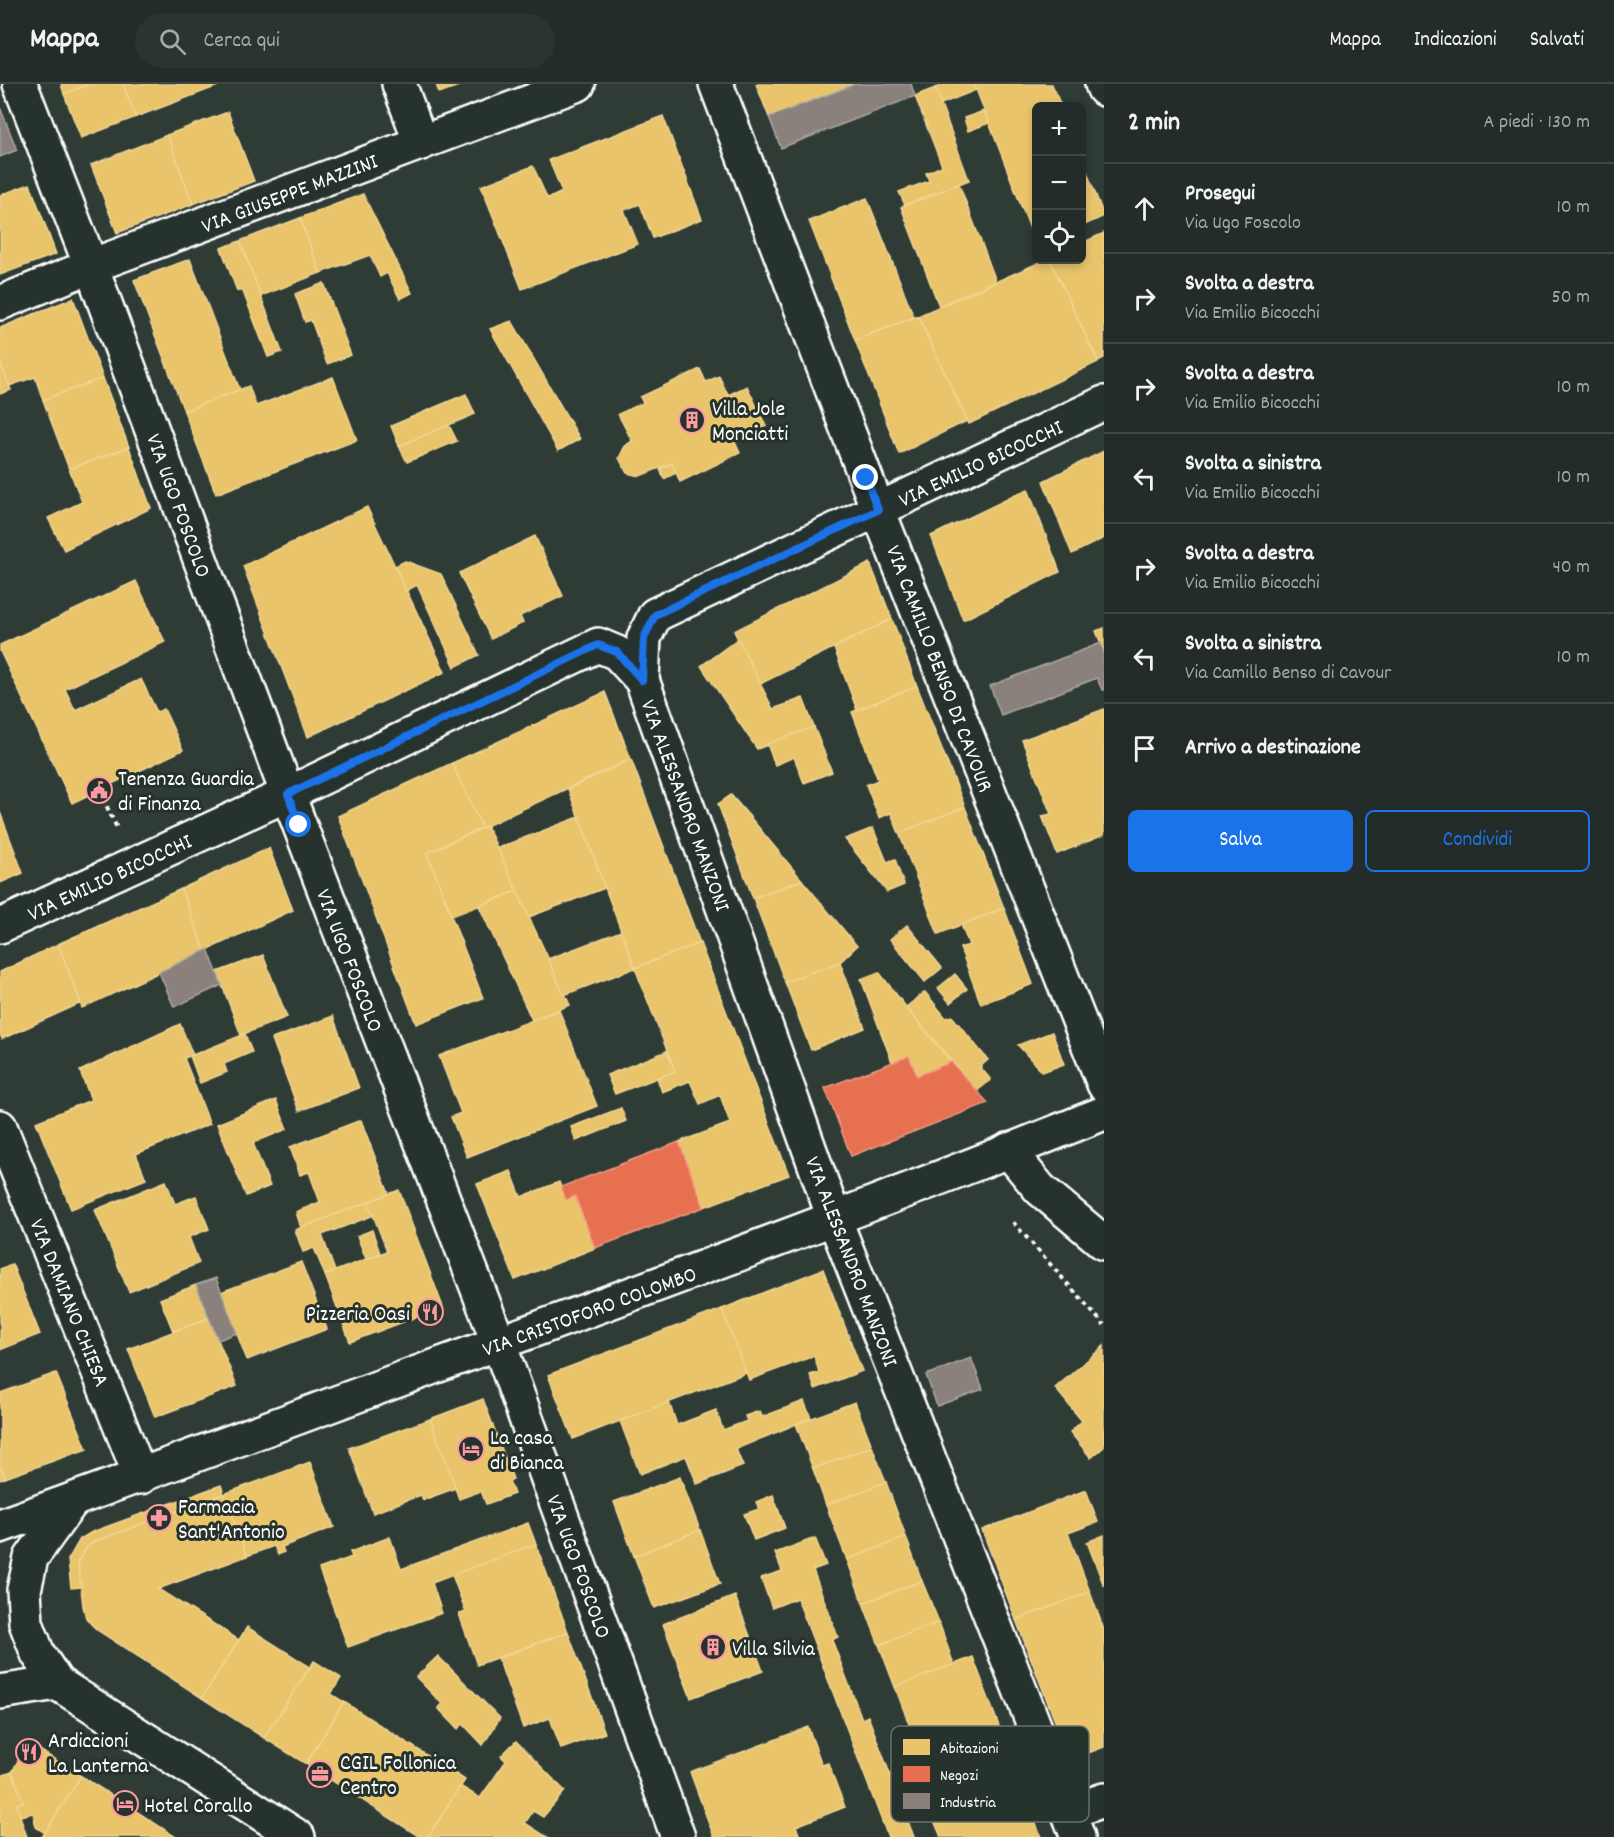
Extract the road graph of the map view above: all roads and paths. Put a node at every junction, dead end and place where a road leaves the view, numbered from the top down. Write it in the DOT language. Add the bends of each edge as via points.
graph roads {
  1 [pos="20,84"];
  2 [pos="399,84"];
  3 [pos="578,84"];
  4 [pos="716,84"];
  5 [pos="1102,84"];
  6 [pos="1104,89"];
  7 [pos="421,142"];
  8 [pos="91,266"];
  9 [pos="0,303"];
  10 [pos="1104,403"];
  11 [pos="878,510"];
  12 [pos="642,680"];
  13 [pos="288,794"];
  14 [pos="0,926"];
  15 [pos="1104,1084"];
  16 [pos="1104,1113"];
  17 [pos="0,1127"];
  18 [pos="1008,1150"];
  19 [pos="1006,1214"];
  20 [pos="834,1218"];
  21 [pos="1104,1243"];
  22 [pos="1104,1324"];
  23 [pos="499,1344"];
  24 [pos="141,1477"];
  25 [pos="72,1501"];
  26 [pos="0,1526"];
  27 [pos="57,1683"];
  28 [pos="0,1692"];
  29 [pos="1035,1726"];
  30 [pos="1104,1800"];
  31 [pos="1089,1812"];
  32 [pos="298,1837"];
  33 [pos="678,1837"];
  1 -- 8 [label="street, VIA UGO FOSCOLO"];
  2 -- 7 [label="street"];
  3 -- 7 [label="street, VIA GIUSEPPE MAZZINI"];
  4 -- 11 [label="street, VIA CAMILLO BENSO DI CAVOUR"];
  5 -- 6 [label="street"];
  7 -- 8 [label="street, VIA GIUSEPPE MAZZINI"];
  8 -- 9 [label="street, VIA GIUSEPPE MAZZINI"];
  8 -- 13 [label="street, VIA UGO FOSCOLO"];
  10 -- 11 [label="street, VIA EMILIO BICOCCHI"];
  11 -- 12 [label="street, VIA EMILIO BICOCCHI" via="655,615 644,638"];
  11 -- 15 [label="street, VIA CAMILLO BENSO DI CAVOUR"];
  12 -- 13 [label="street, VIA EMILIO BICOCCHI" via="617,652 598,645"];
  12 -- 20 [label="street, VIA ALESSANDRO MANZONI"];
  13 -- 14 [label="street, VIA EMILIO BICOCCHI"];
  13 -- 23 [label="street, VIA UGO FOSCOLO"];
  16 -- 18 [label="street, VIA CRISTOFORO COLOMBO"];
  17 -- 24 [label="street, VIA DAMIANO CHIESA"];
  18 -- 20 [label="street, VIA CRISTOFORO COLOMBO"];
  18 -- 21 [label="street" via="1040,1189"];
  19 -- 22 [label="path"];
  20 -- 23 [label="street, VIA CRISTOFORO COLOMBO"];
  20 -- 29 [label="street, VIA ALESSANDRO MANZONI"];
  23 -- 24 [label="street, VIA CRISTOFORO COLOMBO"];
  23 -- 33 [label="street, VIA UGO FOSCOLO"];
  24 -- 25 [label="street, VIA CRISTOFORO COLOMBO"];
  25 -- 26 [label="street, VIA CRISTOFORO COLOMBO"];
  25 -- 27 [label="street" via="31,1558 24,1590 26,1623 38,1654"];
  27 -- 28 [label="street"];
  27 -- 32 [label="street"];
  30 -- 31 [label="street"];
}
